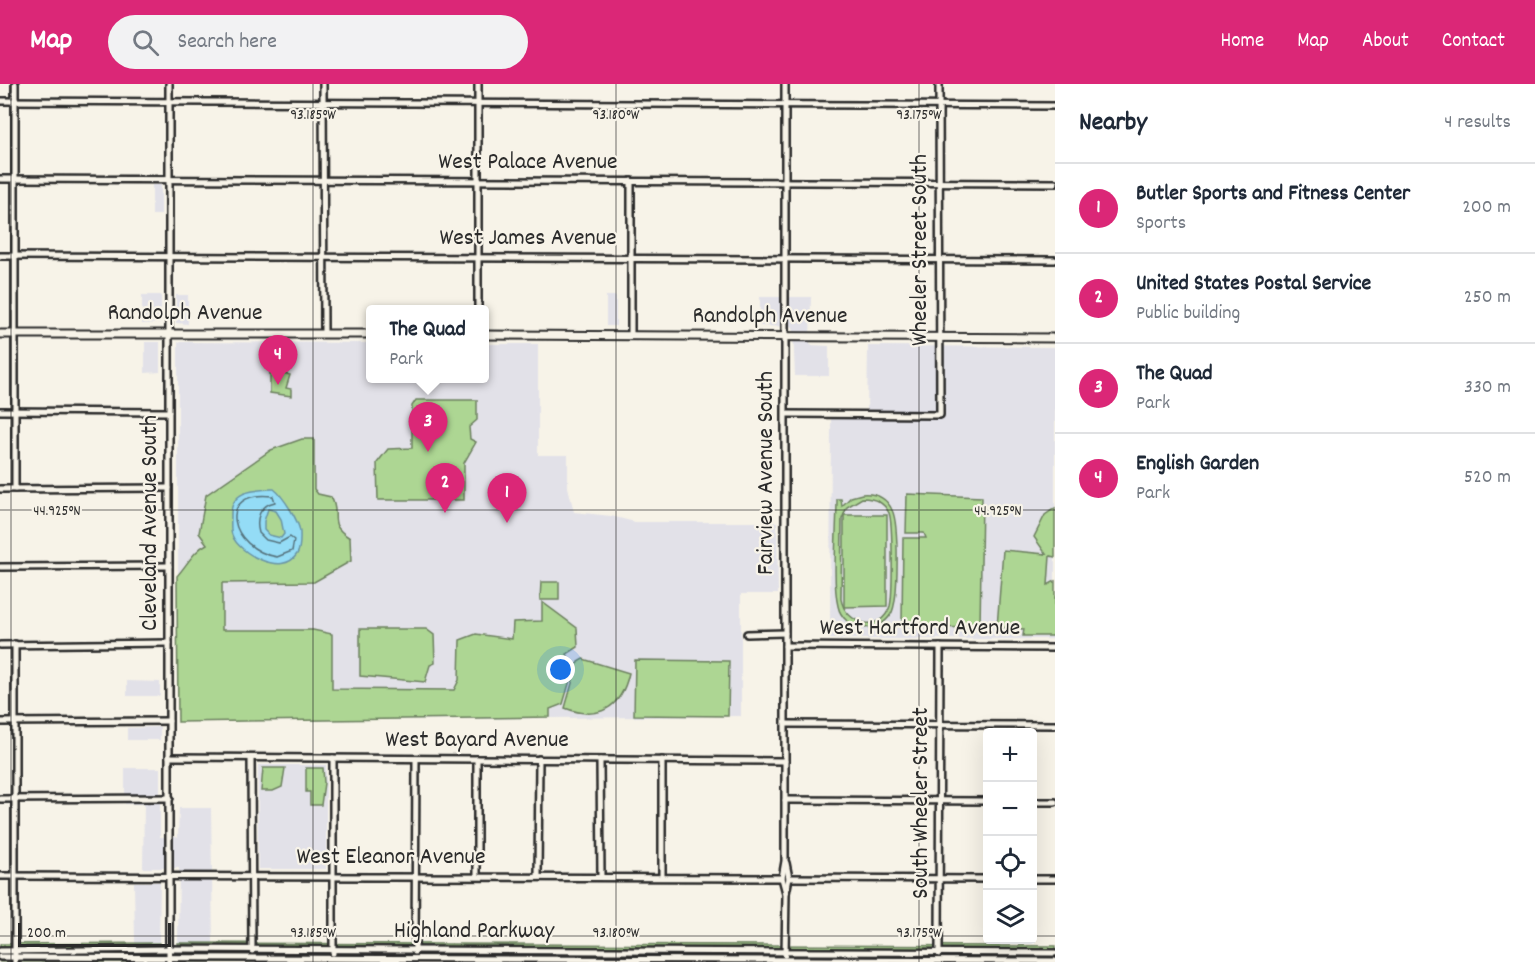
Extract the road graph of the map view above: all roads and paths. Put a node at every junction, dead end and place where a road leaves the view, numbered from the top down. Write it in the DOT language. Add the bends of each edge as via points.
graph roads {
  1 [pos="15,84"];
  2 [pos="169,84"];
  3 [pos="323,84"];
  4 [pos="478,84"];
  5 [pos="785,84"];
  6 [pos="939,84"];
  7 [pos="169,100"];
  8 [pos="0,101"];
  9 [pos="15,101"];
  10 [pos="323,101"];
  11 [pos="478,102"];
  12 [pos="785,104"];
  13 [pos="939,105"];
  14 [pos="1055,106"];
  15 [pos="0,179"];
  16 [pos="15,179"];
  17 [pos="170,179"];
  18 [pos="323,180"];
  19 [pos="478,181"];
  20 [pos="631,181"];
  21 [pos="785,182"];
  22 [pos="939,182"];
  23 [pos="1055,183"];
  24 [pos="0,256"];
  25 [pos="15,256"];
  26 [pos="170,256"];
  27 [pos="323,256"];
  28 [pos="478,257"];
  29 [pos="631,258"];
  30 [pos="785,259"];
  31 [pos="939,259"];
  32 [pos="1055,260"];
  33 [pos="478,305"];
  34 [pos="169,333"];
  35 [pos="0,334"];
  36 [pos="15,334"];
  37 [pos="324,334"];
  38 [pos="366,334"];
  39 [pos="489,334"];
  40 [pos="631,335"];
  41 [pos="785,336"];
  42 [pos="939,337"];
  43 [pos="1055,338"];
  44 [pos="0,411"];
  45 [pos="15,411"];
  46 [pos="169,412"];
  47 [pos="786,414"];
  48 [pos="169,488"];
  49 [pos="0,489"];
  50 [pos="15,489"];
  51 [pos="169,566"];
  52 [pos="0,567"];
  53 [pos="785,633"];
  54 [pos="747,634"];
  55 [pos="169,643"];
  56 [pos="0,645"];
  57 [pos="15,645"];
  58 [pos="785,646"];
  59 [pos="940,647"];
  60 [pos="1055,648"];
  61 [pos="169,721"];
  62 [pos="0,722"];
  63 [pos="15,722"];
  64 [pos="785,724"];
  65 [pos="940,724"];
  66 [pos="1055,725"];
  67 [pos="169,757"];
  68 [pos="251,758"];
  69 [pos="333,758"];
  70 [pos="416,759"];
  71 [pos="477,759"];
  72 [pos="539,759"];
  73 [pos="600,760"];
  74 [pos="662,760"];
  75 [pos="785,761"];
  76 [pos="170,798"];
  77 [pos="0,799"];
  78 [pos="15,799"];
  79 [pos="785,800"];
  80 [pos="940,801"];
  81 [pos="983,801"];
  82 [pos="1037,802"];
  83 [pos="1055,802"];
  84 [pos="169,875"];
  85 [pos="0,876"];
  86 [pos="15,876"];
  87 [pos="252,876"];
  88 [pos="333,876"];
  89 [pos="415,876"];
  90 [pos="477,876"];
  91 [pos="538,876"];
  92 [pos="601,877"];
  93 [pos="662,877"];
  94 [pos="785,878"];
  95 [pos="940,879"];
  96 [pos="983,879"];
  97 [pos="1037,879"];
  98 [pos="1055,879"];
  99 [pos="169,949"];
  100 [pos="252,949"];
  101 [pos="323,950"];
  102 [pos="333,950"];
  103 [pos="415,950"];
  104 [pos="0,951"];
  105 [pos="562,951"];
  106 [pos="785,952"];
  107 [pos="939,952"];
  108 [pos="1055,953"];
  109 [pos="15,956"];
  110 [pos="0,957"];
  111 [pos="252,957"];
  112 [pos="333,958"];
  113 [pos="415,958"];
  114 [pos="169,959"];
  115 [pos="323,960"];
  116 [pos="563,960"];
  117 [pos="939,960"];
  118 [pos="785,961"];
  119 [pos="1055,961"];
  1 -- 9 [label="street"];
  2 -- 7 [label="street, Cleveland Avenue South"];
  3 -- 10 [label="street"];
  4 -- 11 [label="street"];
  5 -- 12 [label="street, Fairview Avenue South"];
  6 -- 13 [label="street, Wheeler Street South"];
  7 -- 9 [label="street"];
  7 -- 10 [label="street"];
  7 -- 17 [label="street, Cleveland Avenue South"];
  8 -- 9 [label="street"];
  9 -- 16 [label="street"];
  10 -- 11 [label="street"];
  10 -- 18 [label="street"];
  11 -- 12 [label="street"];
  11 -- 19 [label="street"];
  12 -- 13 [label="street"];
  12 -- 21 [label="street, Fairview Avenue South"];
  13 -- 14 [label="street"];
  13 -- 22 [label="street, Wheeler Street South"];
  15 -- 16 [label="street, West Palace Avenue"];
  16 -- 17 [label="street, West Palace Avenue"];
  16 -- 25 [label="street"];
  17 -- 18 [label="street, West Palace Avenue"];
  17 -- 26 [label="street, Cleveland Avenue South"];
  18 -- 19 [label="street, West Palace Avenue"];
  18 -- 27 [label="street"];
  19 -- 20 [label="street, West Palace Avenue"];
  19 -- 28 [label="street"];
  20 -- 21 [label="street, West Palace Avenue"];
  20 -- 29 [label="street"];
  21 -- 22 [label="street, West Palace Avenue"];
  21 -- 30 [label="street, Fairview Avenue South"];
  22 -- 23 [label="street, West Palace Avenue"];
  22 -- 31 [label="street, Wheeler Street South"];
  24 -- 25 [label="street, West James Avenue"];
  25 -- 26 [label="street, West James Avenue"];
  25 -- 36 [label="street"];
  26 -- 27 [label="street, West James Avenue"];
  26 -- 34 [label="street, Cleveland Avenue South"];
  27 -- 28 [label="street, West James Avenue"];
  27 -- 37 [label="street"];
  28 -- 29 [label="street, West James Avenue"];
  28 -- 33 [label="street"];
  29 -- 30 [label="street, West James Avenue"];
  29 -- 40 [label="street"];
  30 -- 31 [label="street, West James Avenue"];
  30 -- 41 [label="street, Fairview Avenue South"];
  31 -- 32 [label="street, West James Avenue"];
  31 -- 42 [label="street, Wheeler Street South"];
  34 -- 36 [label="main road, Randolph Avenue"];
  34 -- 37 [label="main road, Randolph Avenue"];
  34 -- 46 [label="street, Cleveland Avenue South"];
  35 -- 36 [label="main road, Randolph Avenue"];
  36 -- 45 [label="street"];
  37 -- 38 [label="main road, Randolph Avenue"];
  39 -- 40 [label="main road, Randolph Avenue"];
  40 -- 41 [label="main road, Randolph Avenue"];
  41 -- 42 [label="main road, Randolph Avenue"];
  41 -- 47 [label="street, Fairview Avenue South"];
  42 -- 43 [label="main road, Randolph Avenue"];
  42 -- 47 [label="street, Wheeler Street South" via="940,415"];
  44 -- 45 [label="street"];
  45 -- 46 [label="street"];
  45 -- 50 [label="street"];
  46 -- 48 [label="street, Cleveland Avenue South"];
  47 -- 53 [label="street, Fairview Avenue South"];
  48 -- 50 [label="street"];
  48 -- 51 [label="street, Cleveland Avenue South"];
  49 -- 50 [label="street"];
  51 -- 52 [label="street"];
  51 -- 55 [label="street, Cleveland Avenue South"];
  53 -- 54 [label="street"];
  53 -- 58 [label="street, Fairview Avenue South"];
  55 -- 57 [label="street"];
  55 -- 61 [label="street, Cleveland Avenue South"];
  56 -- 57 [label="street"];
  57 -- 63 [label="street"];
  58 -- 59 [label="street, West Hartford Avenue"];
  58 -- 64 [label="street, Fairview Avenue South"];
  59 -- 60 [label="street, West Hartford Avenue"];
  59 -- 65 [label="street, South Wheeler Street"];
  61 -- 63 [label="street"];
  61 -- 67 [label="street, Cleveland Avenue South"];
  62 -- 63 [label="street"];
  63 -- 78 [label="street"];
  64 -- 65 [label="street"];
  64 -- 75 [label="street, Fairview Avenue South"];
  65 -- 66 [label="street"];
  65 -- 80 [label="street, South Wheeler Street"];
  67 -- 68 [label="street, West Bayard Avenue"];
  67 -- 76 [label="street, Cleveland Avenue South"];
  68 -- 69 [label="street, West Bayard Avenue"];
  68 -- 87 [label="street"];
  69 -- 70 [label="street, West Bayard Avenue"];
  69 -- 88 [label="street"];
  70 -- 71 [label="street, West Bayard Avenue"];
  70 -- 89 [label="street"];
  71 -- 72 [label="street, West Bayard Avenue"];
  71 -- 90 [label="street"];
  72 -- 73 [label="street, West Bayard Avenue"];
  72 -- 91 [label="street"];
  73 -- 74 [label="street, West Bayard Avenue"];
  73 -- 92 [label="street"];
  74 -- 75 [label="street, West Bayard Avenue"];
  74 -- 93 [label="street"];
  75 -- 79 [label="street, Fairview Avenue South"];
  76 -- 78 [label="street"];
  76 -- 84 [label="street, Cleveland Avenue South"];
  77 -- 78 [label="street"];
  78 -- 86 [label="street"];
  79 -- 80 [label="street"];
  79 -- 94 [label="street, Fairview Avenue South"];
  80 -- 81 [label="street"];
  80 -- 95 [label="street, South Wheeler Street"];
  82 -- 83 [label="street"];
  84 -- 86 [label="street, West Eleanor Avenue"];
  84 -- 87 [label="street, West Eleanor Avenue"];
  84 -- 99 [label="street, Cleveland Avenue South"];
  85 -- 86 [label="street, West Eleanor Avenue"];
  86 -- 109 [label="street"];
  87 -- 88 [label="street, West Eleanor Avenue"];
  87 -- 100 [label="street"];
  88 -- 89 [label="street, West Eleanor Avenue"];
  88 -- 102 [label="street"];
  89 -- 90 [label="street, West Eleanor Avenue"];
  89 -- 103 [label="street"];
  90 -- 91 [label="street, West Eleanor Avenue"];
  91 -- 92 [label="street, West Eleanor Avenue"];
  92 -- 93 [label="street, West Eleanor Avenue"];
  93 -- 94 [label="street, West Eleanor Avenue"];
  94 -- 95 [label="street, West Eleanor Avenue"];
  94 -- 106 [label="street, Fairview Avenue South"];
  95 -- 96 [label="street, West Eleanor Avenue"];
  95 -- 107 [label="street, South Wheeler Street"];
  97 -- 98 [label="street"];
  99 -- 100 [label="street, Highland Parkway"];
  99 -- 109 [label="street, Highland Parkway"];
  99 -- 114 [label="street, Cleveland Avenue South"];
  100 -- 101 [label="street, Highland Parkway"];
  100 -- 111 [label="street"];
  101 -- 102 [label="street, Highland Parkway"];
  101 -- 115 [label="street"];
  102 -- 103 [label="street, Highland Parkway"];
  102 -- 112 [label="street"];
  103 -- 105 [label="street, Highland Parkway"];
  103 -- 113 [label="street"];
  104 -- 109 [label="street, Highland Parkway"];
  105 -- 106 [label="street, Highland Parkway"];
  105 -- 116 [label="street"];
  106 -- 107 [label="street, Highland Parkway"];
  106 -- 118 [label="street, Fairview Avenue South"];
  107 -- 108 [label="street, Highland Parkway"];
  107 -- 117 [label="street, South Wheeler Street"];
  109 -- 110 [label="street, Highland Parkway"];
  109 -- 114 [label="street, Highland Parkway"];
  111 -- 114 [label="street, Highland Parkway"];
  111 -- 115 [label="street, Highland Parkway"];
  112 -- 113 [label="street, Highland Parkway"];
  112 -- 115 [label="street, Highland Parkway"];
  113 -- 116 [label="street, Highland Parkway"];
  116 -- 118 [label="street, Highland Parkway"];
  117 -- 118 [label="street, Highland Parkway"];
  117 -- 119 [label="street, Highland Parkway"];
}
